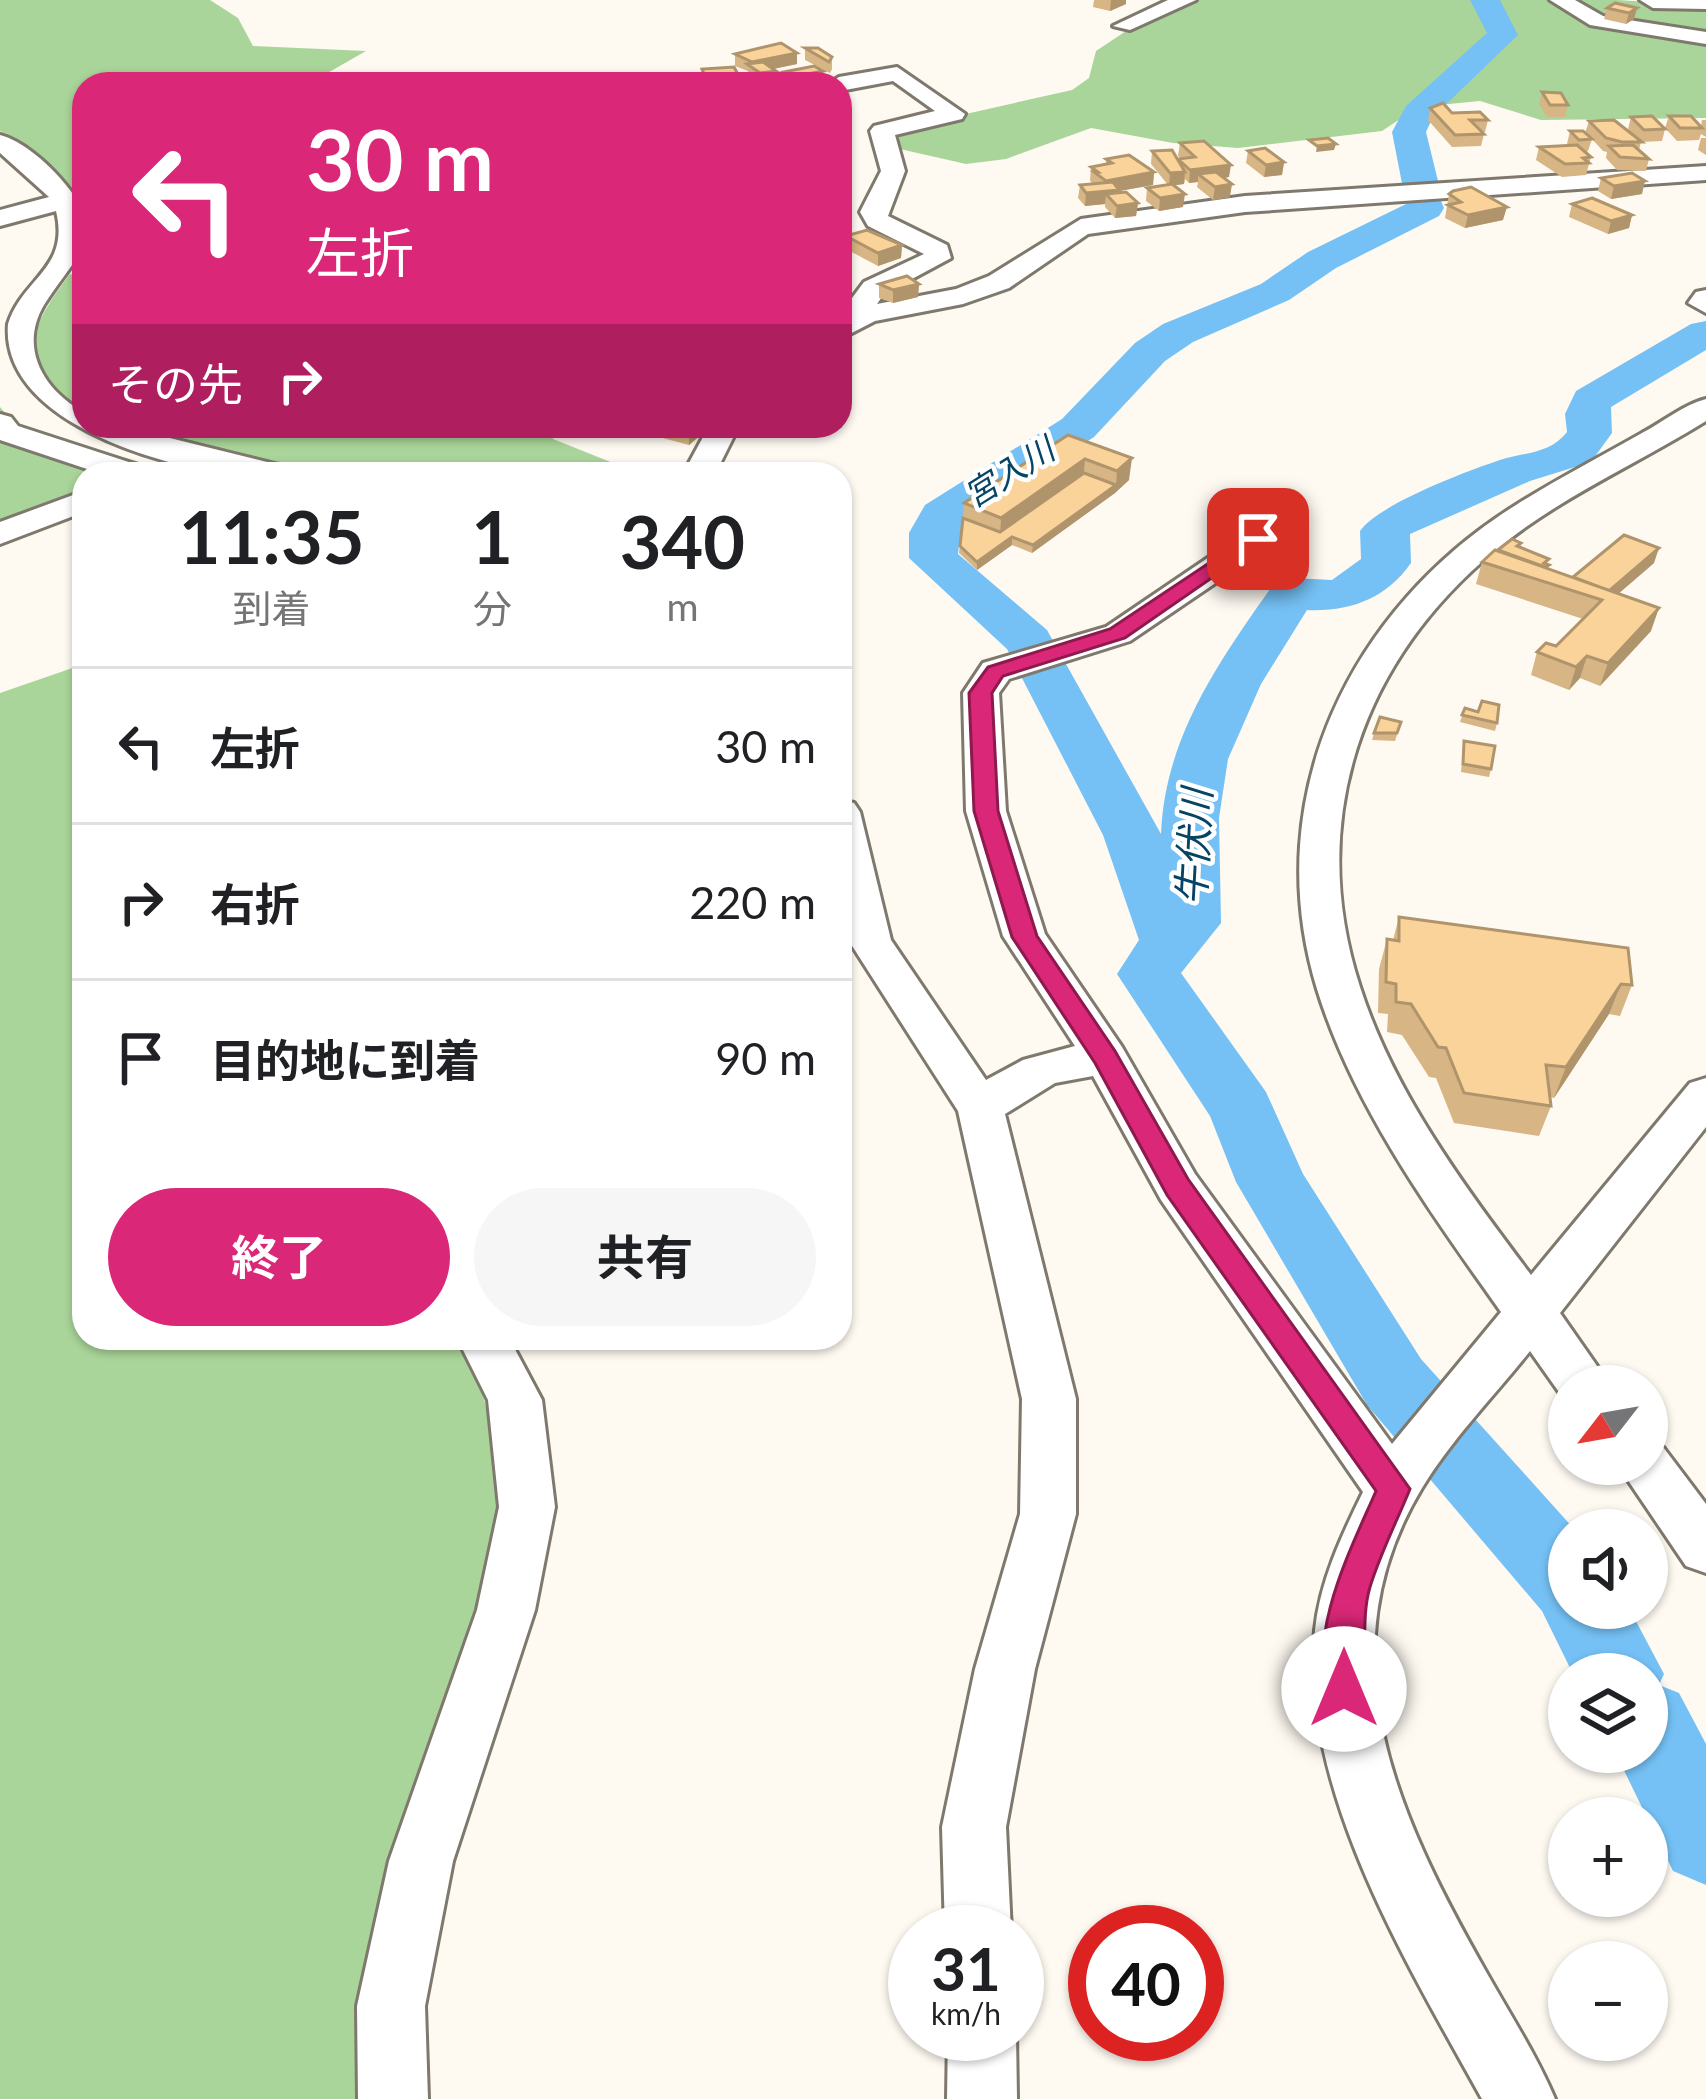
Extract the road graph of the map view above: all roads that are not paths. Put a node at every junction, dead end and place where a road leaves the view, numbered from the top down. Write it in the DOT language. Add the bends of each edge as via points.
graph roads {
  1 [pos="1186,0"];
  2 [pos="1560,0"];
  3 [pos="1653,0"];
  4 [pos="1706,1"];
  5 [pos="1123,26"];
  6 [pos="1706,38"];
  7 [pos="852,82"];
  8 [pos="0,142"];
  9 [pos="1522,158"];
  10 [pos="1351,164"];
  11 [pos="1706,173"];
  12 [pos="1544,184"];
  13 [pos="1386,193"];
  14 [pos="65,201"];
  15 [pos="0,218"];
  16 [pos="72,237"];
  17 [pos="72,245"];
  18 [pos="866,314"];
  19 [pos="852,323"];
  20 [pos="1706,408"];
  21 [pos="72,419"];
  22 [pos="0,423"];
  23 [pos="129,438"];
  24 [pos="1689,438"];
  25 [pos="97,462"];
  26 [pos="213,462"];
  27 [pos="72,506"];
  28 [pos="0,534"];
  29 [pos="1258,539"];
  30 [pos="852,862"];
  31 [pos="1106,1058"];
  32 [pos="1706,1095"];
  33 [pos="981,1109"];
  34 [pos="1523,1321"];
  35 [pos="489,1350"];
  36 [pos="1566,1365"];
  37 [pos="1399,1479"];
  38 [pos="1660,1485"];
  39 [pos="1706,1548"];
  40 [pos="977,1905"];
  41 [pos="982,2061"];
  42 [pos="393,2099"];
  43 [pos="982,2099"];
  44 [pos="1520,2099"];
  1 -- 5 [label="street"];
  2 -- 6 [label="street" via="1597,21"];
  3 -- 4 [label="main road"];
  7 -- 18 [label="street" via="898,74 954,114 882,131 893,171 873,212 938,258 874,288 863,302"];
  8 -- 14 [label="street" via="36,166"];
  9 -- 12 [label="street"];
  10 -- 13 [label="street"];
  11 -- 12 [label="street"];
  12 -- 13 [label="street"];
  13 -- 18 [label="street" via="1081,227 999,282"];
  14 -- 15 [label="street"];
  14 -- 16 [label="street"];
  17 -- 21 [label="street" via="17,337 29,382"];
  18 -- 19 [label="street"];
  20 -- 24 [label="street"];
  22 -- 25 [label="street"];
  23 -- 26 [label="street"];
  24 -- 34 [label="street" via="1493,534 1413,612 1336,735 1320,817 1324,920 1348,1014 1408,1134"];
  27 -- 28 [label="street"];
  29 -- 31 [label="street" via="1118,634 996,671 980,693 986,811 1024,937"];
  30 -- 33 [label="street" via="871,941"];
  31 -- 33 [label="street" via="1046,1065"];
  31 -- 37 [label="street" via="1178,1187"];
  32 -- 34 [label="street"];
  33 -- 40 [label="street" via="1049,1399 1048,1514 1005,1669 974,1828"];
  34 -- 36 [label="street"];
  34 -- 37 [label="street"];
  35 -- 42 [label="street" via="515,1400 526,1507 506,1610 421,1861 391,2006"];
  37 -- 44 [label="street" via="1352,1587 1344,1689 1373,1810 1412,1902"];
  38 -- 39 [label="street"];
  41 -- 43 [label="street"];
}
